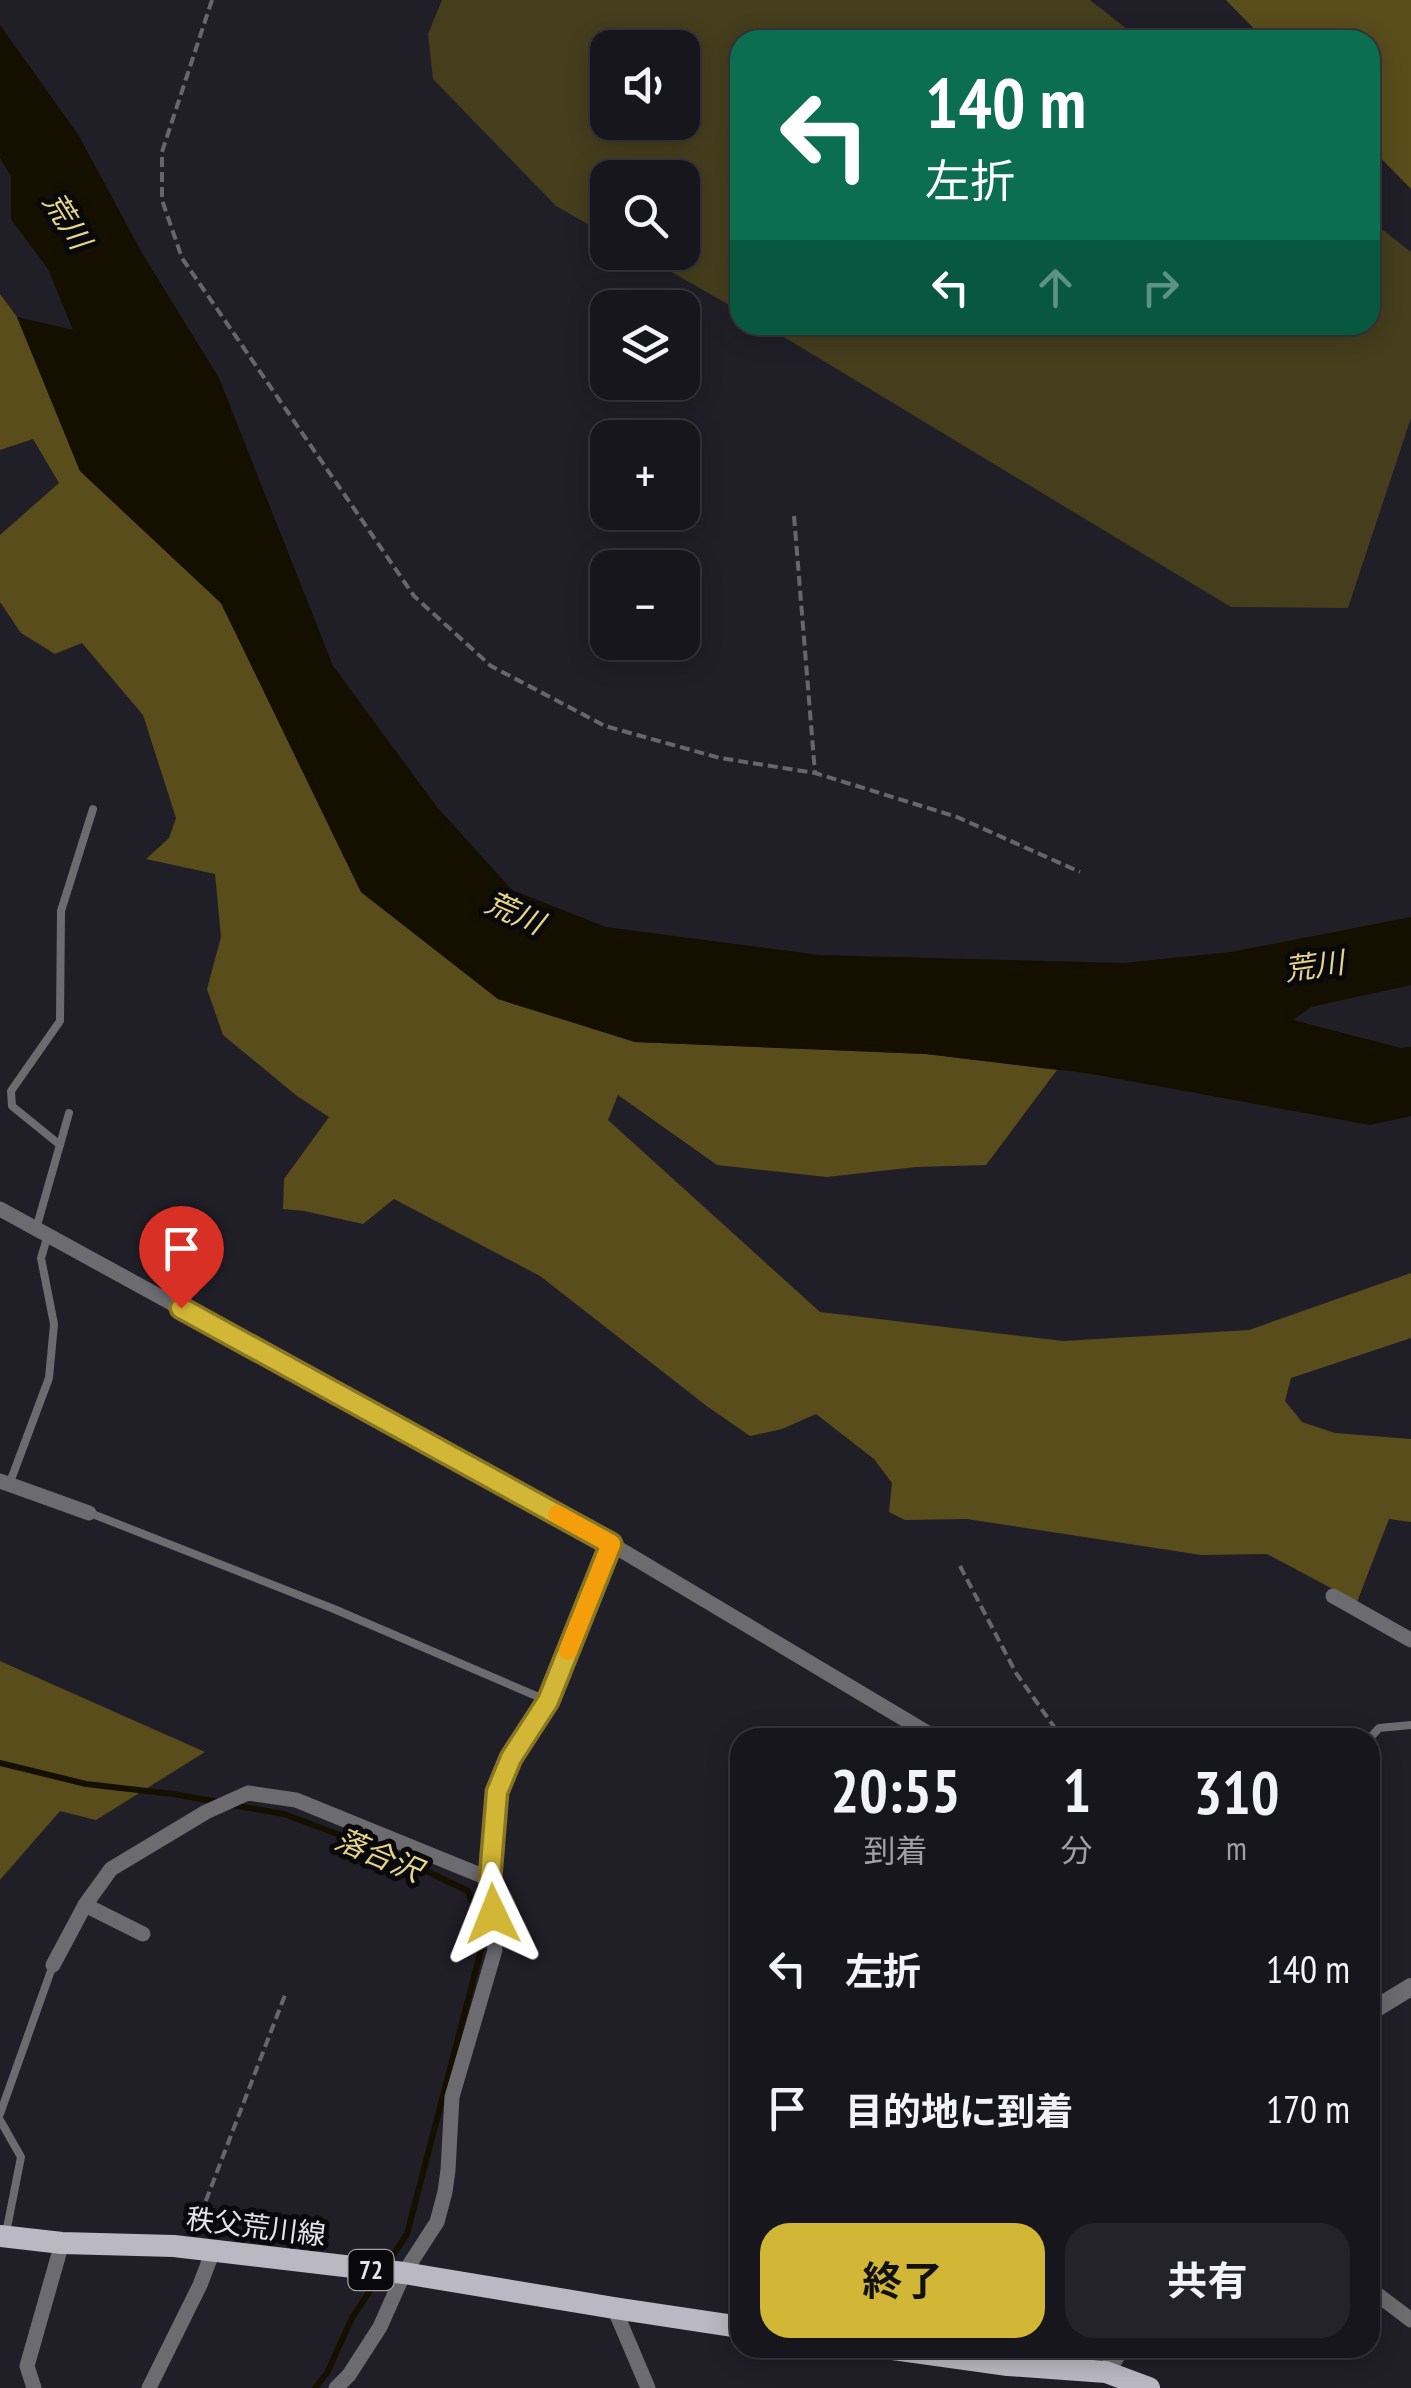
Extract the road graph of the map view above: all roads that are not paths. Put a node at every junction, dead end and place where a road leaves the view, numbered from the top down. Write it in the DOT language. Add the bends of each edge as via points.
graph roads {
  1 [pos="93,808"];
  2 [pos="70,1113"];
  3 [pos="60,1144"];
  4 [pos="0,1209"];
  5 [pos="42,1232"];
  6 [pos="5,1483"];
  7 [pos="89,1513"];
  8 [pos="611,1544"];
  9 [pos="1333,1596"];
  10 [pos="1411,1640"];
  11 [pos="548,1701"];
  12 [pos="1411,1725"];
  13 [pos="919,1728"];
  14 [pos="1379,1728"];
  15 [pos="490,1878"];
  16 [pos="84,1905"];
  17 [pos="144,1934"];
  18 [pos="53,1965"];
  19 [pos="1411,1987"];
  20 [pos="1380,2006"];
  21 [pos="0,2117"];
  22 [pos="2,2237"];
  23 [pos="62,2244"];
  24 [pos="213,2251"];
  25 [pos="404,2273"];
  26 [pos="1380,2297"];
  27 [pos="614,2308"];
  28 [pos="1411,2320"];
  29 [pos="730,2325"];
  30 [pos="958,2358"];
  31 [pos="1111,2358"];
  32 [pos="1091,2377"];
  33 [pos="34,2388"];
  34 [pos="149,2388"];
  35 [pos="336,2388"];
  36 [pos="648,2388"];
  37 [pos="1149,2388"];
  1 -- 3 [label="lane" via="61,910 60,1021 11,1091 12,1106"];
  2 -- 3 [label="lane"];
  3 -- 5 [label="lane"];
  4 -- 5 [label="street"];
  5 -- 6 [label="lane" via="54,1324 49,1378"];
  5 -- 8 [label="street"];
  6 -- 7 [label="street"];
  7 -- 11 [label="lane"];
  8 -- 11 [label="street"];
  8 -- 13 [label="street"];
  9 -- 10 [label="street"];
  11 -- 15 [label="street" via="497,1792"];
  12 -- 14 [label="lane"];
  15 -- 16 [label="street" via="296,1800 248,1793 111,1869"];
  15 -- 25 [label="street" via="496,1950 452,2097 446,2192 437,2222"];
  16 -- 17 [label="street"];
  16 -- 18 [label="street"];
  18 -- 21 [label="lane"];
  19 -- 20 [label="street"];
  21 -- 22 [label="lane" via="21,2157"];
  22 -- 23 [label="main road, 秩父荒川線 / 72"];
  23 -- 24 [label="main road, 秩父荒川線 / 72"];
  23 -- 33 [label="street" via="27,2366"];
  24 -- 25 [label="main road, 秩父荒川線 / 72"];
  24 -- 34 [label="street"];
  25 -- 27 [label="main road, 秩父荒川線 / 72"];
  25 -- 35 [label="street" via="380,2327"];
  26 -- 28 [label="street"];
  27 -- 29 [label="main road, 秩父荒川線 / 72"];
  27 -- 36 [label="street"];
  30 -- 32 [label="main road"];
  31 -- 32 [label="street"];
  32 -- 37 [label="main road"];
}
